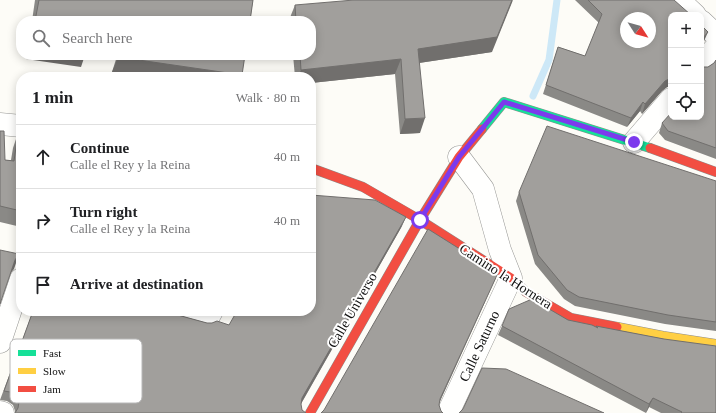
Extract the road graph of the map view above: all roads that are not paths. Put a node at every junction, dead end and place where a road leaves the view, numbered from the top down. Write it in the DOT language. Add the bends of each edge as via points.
graph roads {
  1 [pos="679,0"];
  2 [pos="692,12"];
  3 [pos="704,24"];
  4 [pos="716,35"];
  5 [pos="716,47"];
  6 [pos="704,61"];
  7 [pos="668,102"];
  8 [pos="0,124"];
  9 [pos="16,126"];
  10 [pos="634,142"];
  11 [pos="459,157"];
  12 [pos="316,170"];
  13 [pos="716,172"];
  14 [pos="420,220"];
  15 [pos="511,278"];
  16 [pos="16,294"];
  17 [pos="193,316"];
  18 [pos="209,316"];
  19 [pos="0,342"];
  20 [pos="716,344"];
  21 [pos="0,412"];
  22 [pos="3,413"];
  23 [pos="310,413"];
  24 [pos="448,413"];
  1 -- 2 [label="street"];
  3 -- 4 [label="street"];
  5 -- 6 [label="street"];
  7 -- 10 [label="street"];
  8 -- 9 [label="street"];
  10 -- 11 [label="street, Calle Universo" via="504,102"];
  10 -- 13 [label="street"];
  11 -- 14 [label="street, Calle Universo"];
  11 -- 15 [label="street" via="483,189 500,250"];
  12 -- 14 [label="street, Camino la Hornera" via="363,187"];
  14 -- 15 [label="street, Camino la Hornera"];
  14 -- 23 [label="street, Calle Universo"];
  15 -- 20 [label="street, Camino la Hornera" via="526,292 571,318"];
  15 -- 24 [label="street, Calle Saturno"];
  16 -- 19 [label="street"];
  17 -- 18 [label="street" via="207,320"];
  21 -- 22 [label="street"];
}
